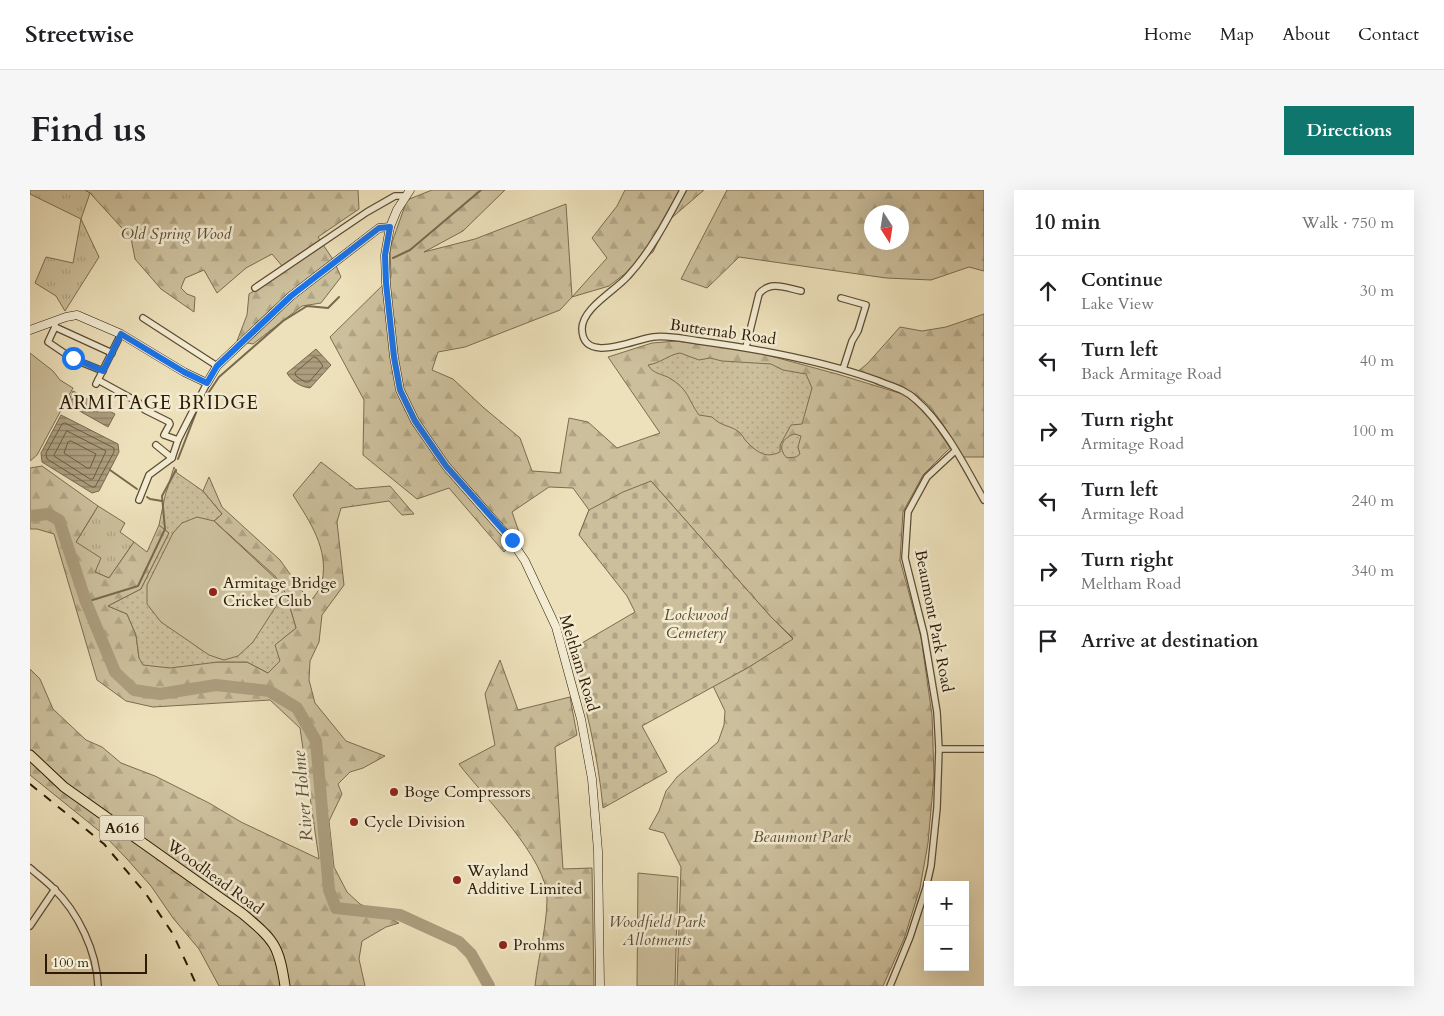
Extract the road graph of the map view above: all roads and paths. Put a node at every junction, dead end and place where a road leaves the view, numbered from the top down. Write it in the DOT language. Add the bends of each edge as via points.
graph roads {
  1 [pos="682,190"];
  2 [pos="408,193"];
  3 [pos="390,227"];
  4 [pos="256,288"];
  5 [pos="801,291"];
  6 [pos="841,298"];
  7 [pos="143,318"];
  8 [pos="54,324"];
  9 [pos="30,330"];
  10 [pos="121,334"];
  11 [pos="746,347"];
  12 [pos="112,353"];
  13 [pos="217,366"];
  14 [pos="843,368"];
  15 [pos="103,371"];
  16 [pos="207,383"];
  17 [pos="178,440"];
  18 [pos="156,445"];
  19 [pos="955,452"];
  20 [pos="172,458"];
  21 [pos="139,500"];
  22 [pos="984,500"];
  23 [pos="939,749"];
  24 [pos="984,749"];
  25 [pos="30,755"];
  26 [pos="30,868"];
  27 [pos="55,889"];
  28 [pos="30,926"];
  29 [pos="98,986"];
  30 [pos="285,986"];
  31 [pos="600,986"];
  32 [pos="890,986"];
  1 -- 11 [label="street, Butternab Road" via="662,229 628,276 587,313 582,324 584,336 590,344 601,348 654,337"];
  2 -- 3 [label="main road, Meltham Road"];
  2 -- 4 [label="street" via="395,196 367,212"];
  3 -- 13 [label="main road" via="379,228 291,296"];
  3 -- 31 [label="main road, Meltham Road" via="385,255 386,283 400,390 415,421 446,466 521,554 556,627 582,719 592,779 598,851"];
  5 -- 11 [label="street" via="770,285 763,289"];
  6 -- 14 [label="street" via="866,305"];
  7 -- 13 [label="street"];
  8 -- 9 [label="main road"];
  8 -- 10 [label="main road" via="78,315"];
  8 -- 12 [label="street"];
  8 -- 15 [label="street" via="48,342"];
  10 -- 12 [label="street"];
  10 -- 16 [label="main road"];
  11 -- 14 [label="street, Butternab Road"];
  12 -- 15 [label="street"];
  13 -- 16 [label="main road"];
  14 -- 19 [label="street, Butternab Road" via="907,392 928,411"];
  15 -- 17 [label="street" via="97,382 169,422 164,435"];
  16 -- 17 [label="street"];
  17 -- 20 [label="street"];
  18 -- 20 [label="street"];
  19 -- 22 [label="street, Butternab Road"];
  19 -- 23 [label="street, Beaumont Park Road" via="927,477 908,512 905,558 924,634 937,712"];
  20 -- 21 [label="street" via="149,475"];
  23 -- 24 [label="street"];
  23 -- 32 [label="street, Beaumont Park Road" via="931,866 910,936"];
  25 -- 30 [label="main road, Woodhead Road / A616" via="64,787 267,934 278,949"];
  26 -- 27 [label="street"];
  27 -- 28 [label="street"];
  27 -- 29 [label="street" via="84,933 94,960"];
}
